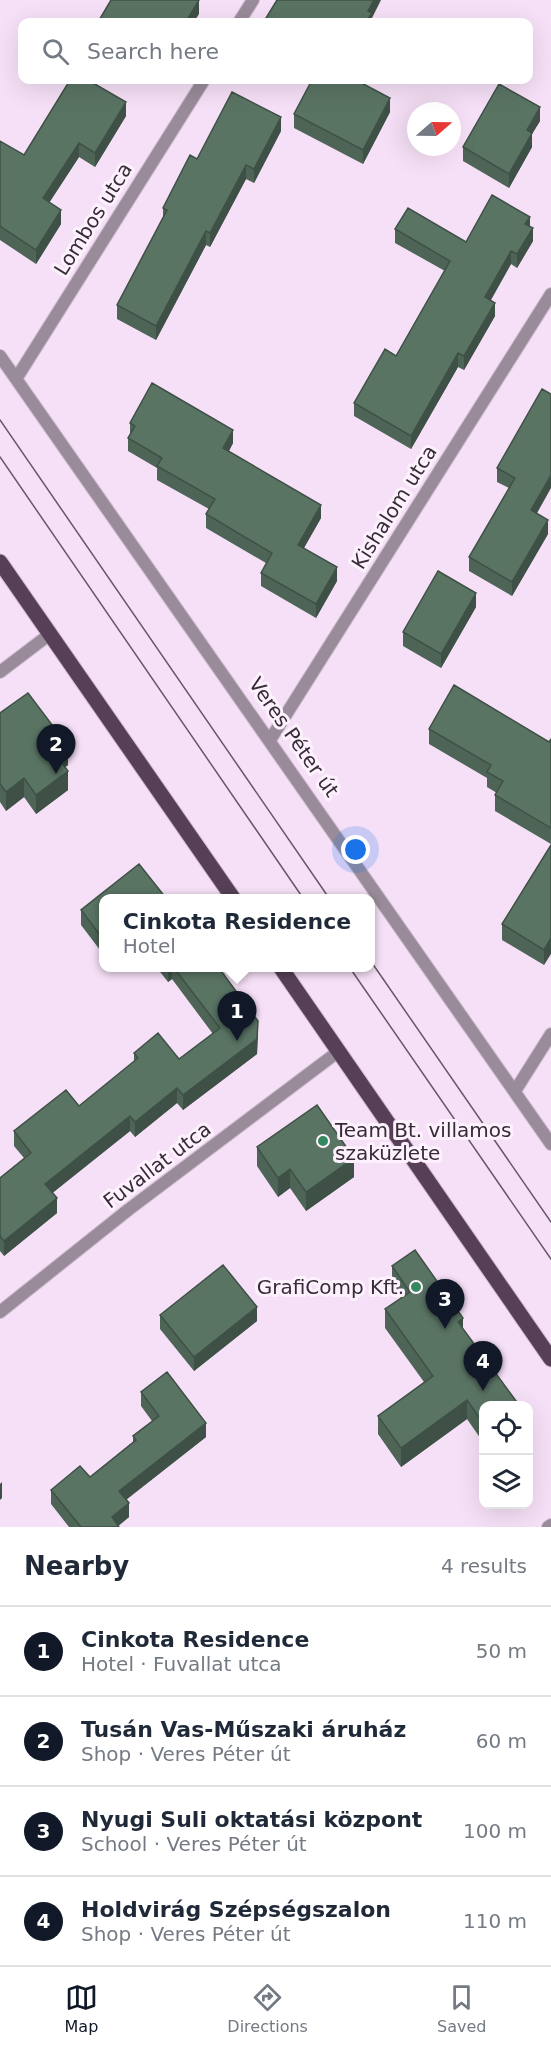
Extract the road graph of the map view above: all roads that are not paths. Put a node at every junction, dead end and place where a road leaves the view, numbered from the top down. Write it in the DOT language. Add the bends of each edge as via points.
graph roads {
  1 [pos="253,0"];
  2 [pos="242,18"];
  3 [pos="201,84"];
  4 [pos="551,294"];
  5 [pos="0,356"];
  6 [pos="16,379"];
  7 [pos="0,562"];
  8 [pos="50,634"];
  9 [pos="0,672"];
  10 [pos="270,740"];
  11 [pos="230,894"];
  12 [pos="284,972"];
  13 [pos="551,1034"];
  14 [pos="339,1051"];
  15 [pos="515,1091"];
  16 [pos="551,1144"];
  17 [pos="0,1312"];
  18 [pos="551,1359"];
  1 -- 2 [label="street"];
  3 -- 6 [label="street, Lombos utca"];
  4 -- 10 [label="street, Kishalom utca"];
  5 -- 6 [label="street, Veres Péter út"];
  6 -- 10 [label="street, Veres Péter út"];
  7 -- 8 [label="main road"];
  8 -- 9 [label="street"];
  8 -- 11 [label="main road"];
  10 -- 15 [label="street, Veres Péter út"];
  12 -- 14 [label="main road"];
  13 -- 15 [label="street"];
  14 -- 17 [label="street, Fuvallat utca"];
  14 -- 18 [label="main road"];
  15 -- 16 [label="street, Veres Péter út"];
}
